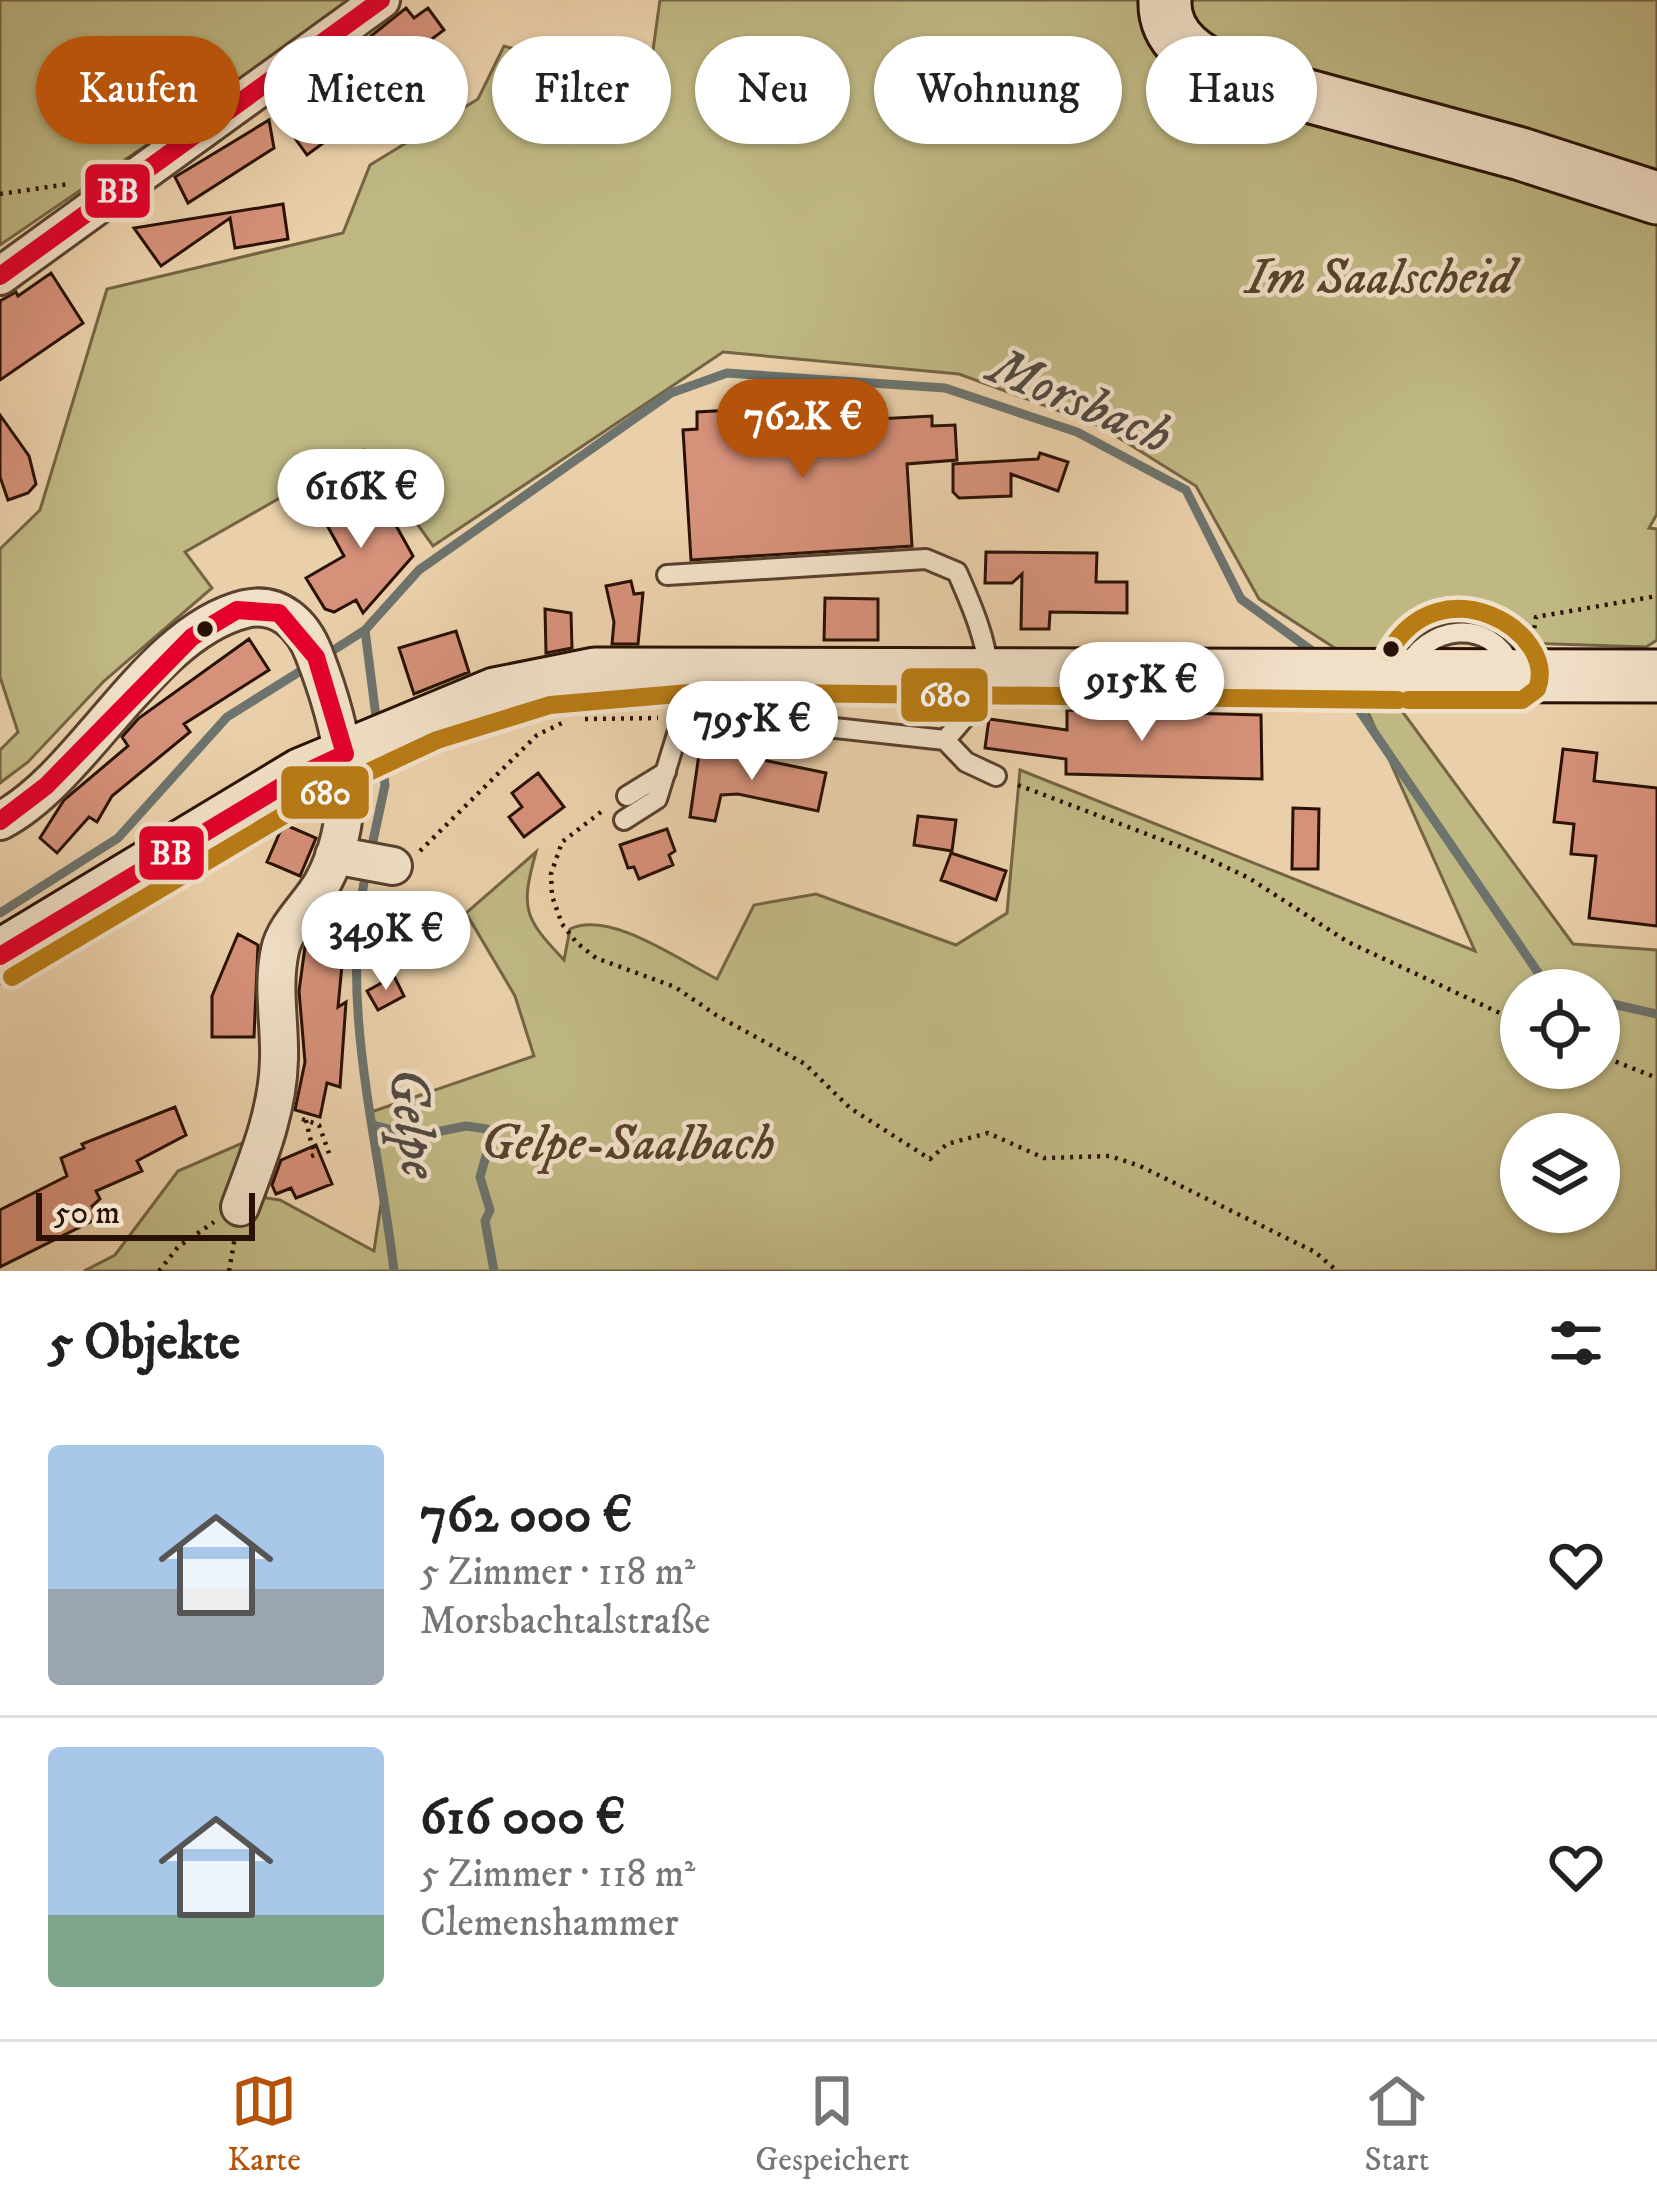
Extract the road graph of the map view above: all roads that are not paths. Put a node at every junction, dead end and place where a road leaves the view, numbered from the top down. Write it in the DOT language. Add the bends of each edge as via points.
graph roads {
  1 [pos="381,0"];
  2 [pos="1165,0"];
  3 [pos="1657,198"];
  4 [pos="0,275"];
  5 [pos="667,575"];
  6 [pos="987,675"];
  7 [pos="1657,676"];
  8 [pos="362,736"];
  9 [pos="945,740"];
  10 [pos="666,772"];
  11 [pos="996,776"];
  12 [pos="627,796"];
  13 [pos="624,820"];
  14 [pos="0,821"];
  15 [pos="334,855"];
  16 [pos="386,866"];
  17 [pos="0,956"];
  18 [pos="240,1208"];
  1 -- 4 [label="street"];
  2 -- 3 [label="main road" via="1172,32 1190,53 1231,75"];
  5 -- 6 [label="lane" via="926,560 957,572"];
  6 -- 7 [label="main road" via="1388,676 1528,661"];
  6 -- 8 [label="main road" via="595,674 495,694"];
  6 -- 9 [label="lane"];
  8 -- 14 [label="street" via="298,624 249,608 209,626 146,676 58,773"];
  8 -- 15 [label="street"];
  8 -- 17 [label="main road"];
  9 -- 10 [label="lane" via="682,718"];
  9 -- 11 [label="lane"];
  10 -- 12 [label="lane"];
  10 -- 13 [label="lane" via="657,799"];
  15 -- 16 [label="street"];
  15 -- 18 [label="street" via="280,945 276,1098"];
}
